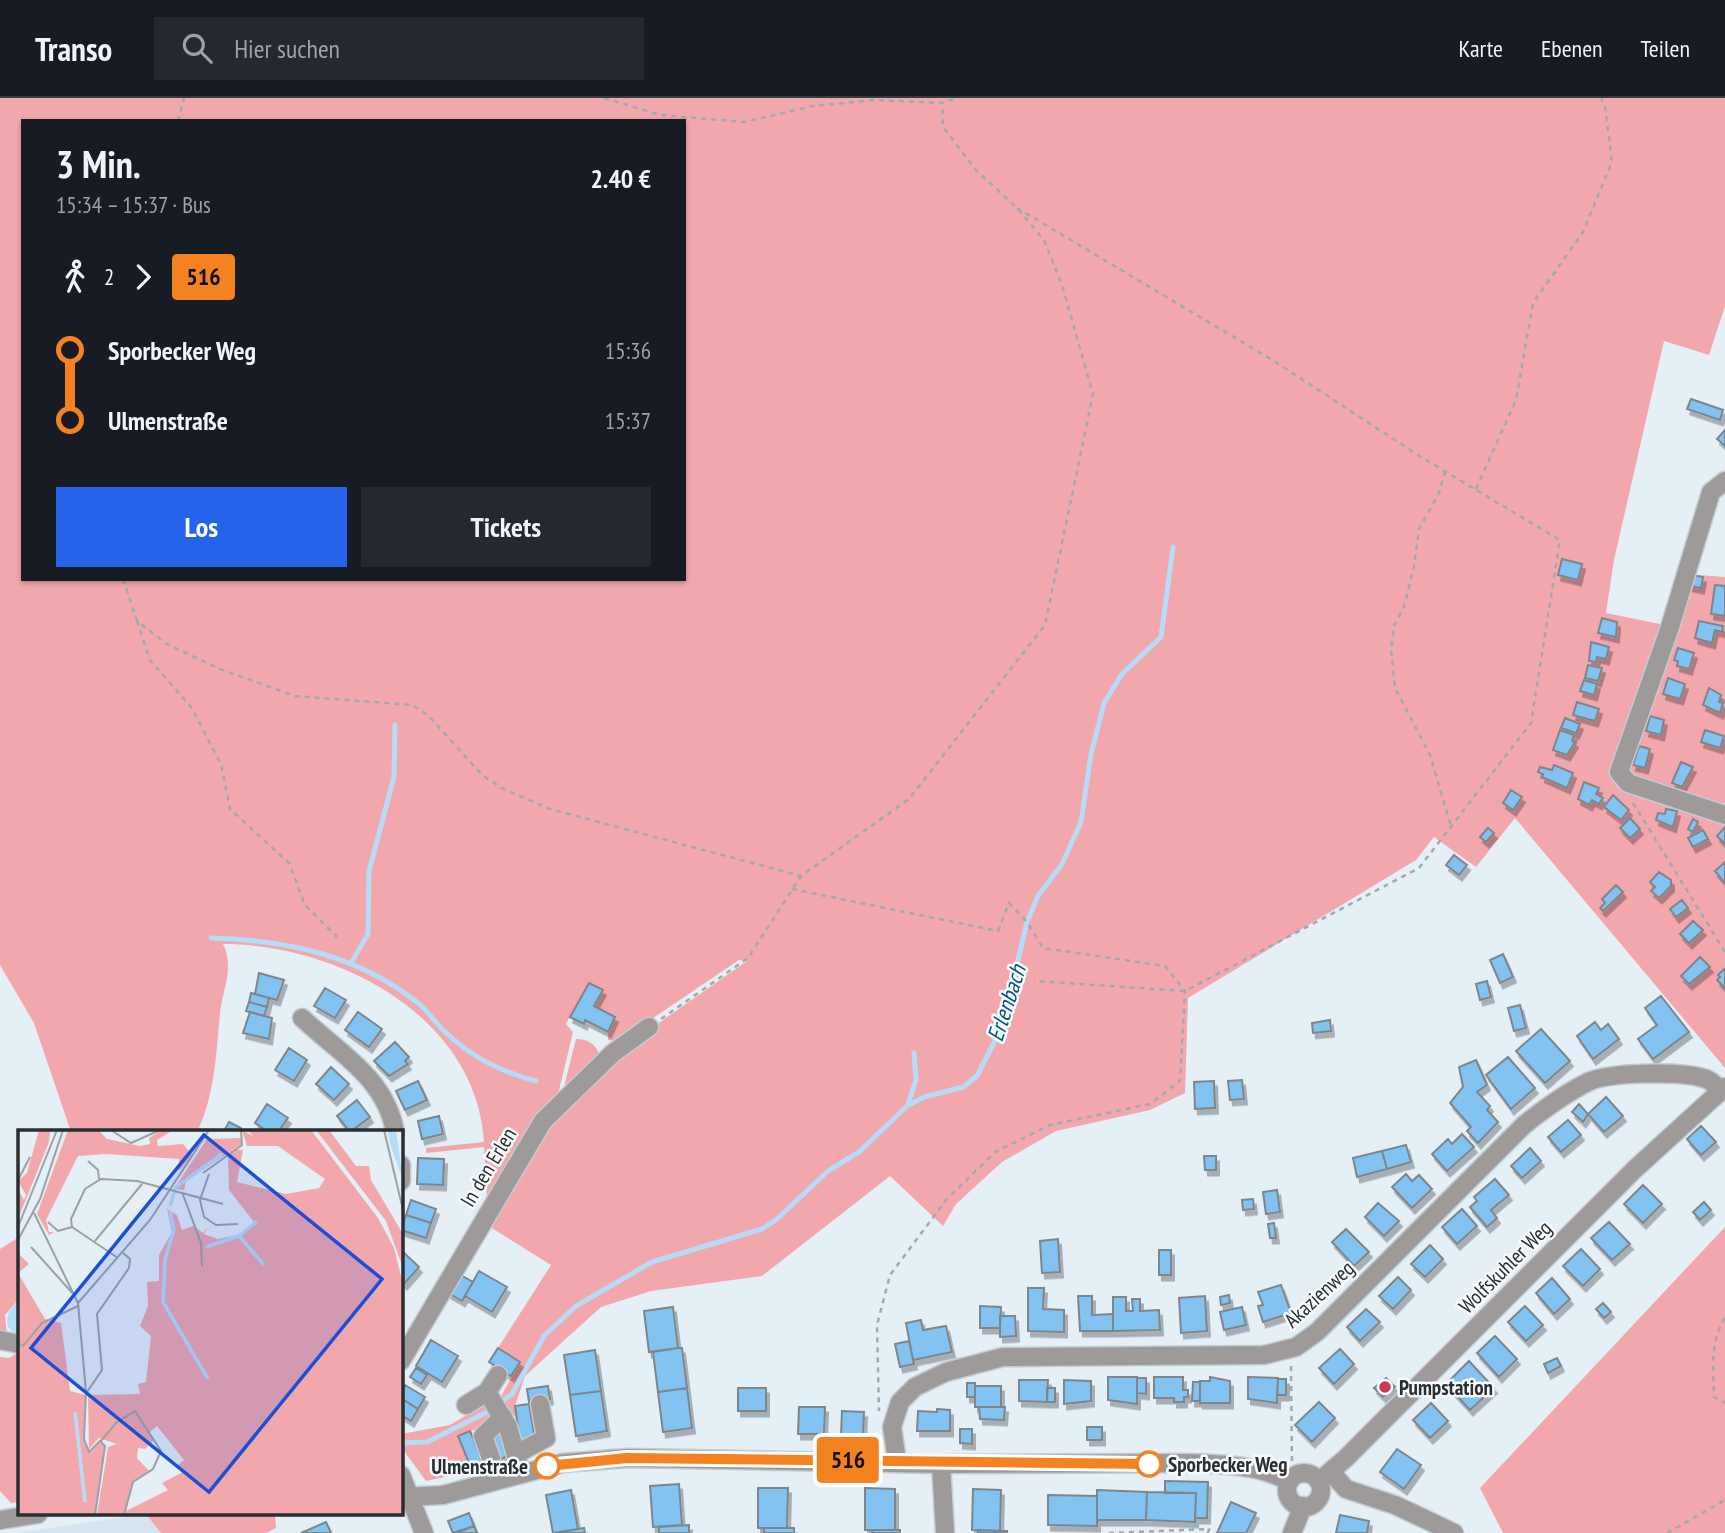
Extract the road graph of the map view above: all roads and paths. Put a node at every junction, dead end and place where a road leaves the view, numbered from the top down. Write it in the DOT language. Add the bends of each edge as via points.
graph roads {
  1 [pos="184,98"];
  2 [pos="604,98"];
  3 [pos="956,98"];
  4 [pos="1601,98"];
  5 [pos="942,103"];
  6 [pos="179,119"];
  7 [pos="1017,208"];
  8 [pos="1445,471"];
  9 [pos="1718,486"];
  10 [pos="1476,490"];
  11 [pos="124,581"];
  12 [pos="136,621"];
  13 [pos="1628,783"];
  14 [pos="1725,815"];
  15 [pos="1451,826"];
  16 [pos="801,876"];
  17 [pos="792,889"];
  18 [pos="337,937"];
  19 [pos="1725,942"];
  20 [pos="1721,945"];
  21 [pos="1725,951"];
  22 [pos="1034,981"];
  23 [pos="1185,991"];
  24 [pos="302,1017"];
  25 [pos="649,1027"];
  26 [pos="1723,1088"];
  27 [pos="395,1130"];
  28 [pos="1725,1318"];
  29 [pos="1289,1349"];
  30 [pos="402,1359"];
  31 [pos="498,1375"];
  32 [pos="487,1392"];
  33 [pos="1725,1403"];
  34 [pos="540,1404"];
  35 [pos="466,1405"];
  36 [pos="503,1418"];
  37 [pos="892,1427"];
  38 [pos="518,1452"];
  39 [pos="491,1458"];
  40 [pos="897,1461"];
  41 [pos="941,1464"];
  42 [pos="521,1473"];
  43 [pos="1291,1473"];
  44 [pos="1325,1477"];
  45 [pos="404,1497"];
  46 [pos="1725,1500"];
  47 [pos="1303,1506"];
  48 [pos="25,1516"];
  49 [pos="0,1520"];
  50 [pos="1296,1530"];
  51 [pos="424,1533"];
  52 [pos="945,1533"];
  53 [pos="1109,1533"];
  54 [pos="1208,1533"];
  55 [pos="1454,1533"];
  56 [pos="1667,1533"];
  1 -- 6 [label="path"];
  2 -- 5 [label="path" via="660,115 744,122 812,106 875,100"];
  3 -- 5 [label="path"];
  4 -- 10 [label="path" via="1612,162 1583,232 1533,303 1516,400"];
  5 -- 7 [label="path" via="943,127 976,170"];
  7 -- 8 [label="path" via="1274,361"];
  7 -- 16 [label="path" via="1044,240 1058,274 1093,394 1045,625 909,799"];
  8 -- 10 [label="path"];
  8 -- 15 [label="path" via="1439,493 1419,529 1414,566 1391,649 1395,688 1430,755"];
  9 -- 13 [label="street" via="1622,762 1620,777"];
  10 -- 15 [label="path" via="1560,540 1531,723"];
  11 -- 12 [label="path"];
  12 -- 16 [label="path" via="167,644 220,669 295,696 412,705 428,715 482,775 550,809"];
  12 -- 18 [label="path" via="150,660 191,707 221,764 230,809 289,863 304,905"];
  13 -- 14 [label="street"];
  13 -- 20 [label="path" via="1627,792"];
  15 -- 23 [label="path" via="1419,868"];
  16 -- 17 [label="path"];
  17 -- 23 [label="path" via="998,931 1009,903 1043,948 1165,966"];
  17 -- 25 [label="path" via="748,958"];
  19 -- 20 [label="path"];
  20 -- 21 [label="path"];
  22 -- 23 [label="path"];
  23 -- 37 [label="path" via="1180,1081 1150,1104 1050,1125 995,1152 946,1200 890,1275 877,1325 878,1410"];
  24 -- 27 [label="street" via="373,1082"];
  25 -- 30 [label="street, In den Erlen" via="613,1053 543,1121"];
  26 -- 29 [label="street, Akazienweg" via="1686,1074 1645,1074 1591,1081 1551,1103 1317,1332"];
  26 -- 44 [label="street, Wolfskuhler Weg" via="1634,1169"];
  28 -- 33 [label="path" via="1717,1330 1713,1364 1714,1397"];
  29 -- 37 [label="street, Akazienweg" via="1264,1355 1003,1357 946,1372 915,1387 900,1402"];
  29 -- 43 [label="path"];
  31 -- 32 [label="street"];
  32 -- 35 [label="street"];
  32 -- 36 [label="street"];
  34 -- 38 [label="street" via="546,1438"];
  36 -- 38 [label="street"];
  36 -- 39 [label="street" via="483,1436"];
  37 -- 40 [label="street"];
  38 -- 42 [label="street"];
  40 -- 41 [label="street"];
  40 -- 42 [label="street" via="627,1458 563,1463"];
  41 -- 43 [label="street" via="1226,1465"];
  41 -- 52 [label="street"];
  42 -- 45 [label="street" via="443,1495"];
  43 -- 44 [label="street"];
  43 -- 47 [label="street" via="1288,1494"];
  44 -- 47 [label="street, Wolfskuhler Weg" via="1319,1499"];
  44 -- 55 [label="street"];
  45 -- 51 [label="street"];
  46 -- 56 [label="path"];
  47 -- 50 [label="street, Wolfskuhler Weg"];
  48 -- 49 [label="street"];
  53 -- 54 [label="path" via="1183,1528 1209,1529"];
}
